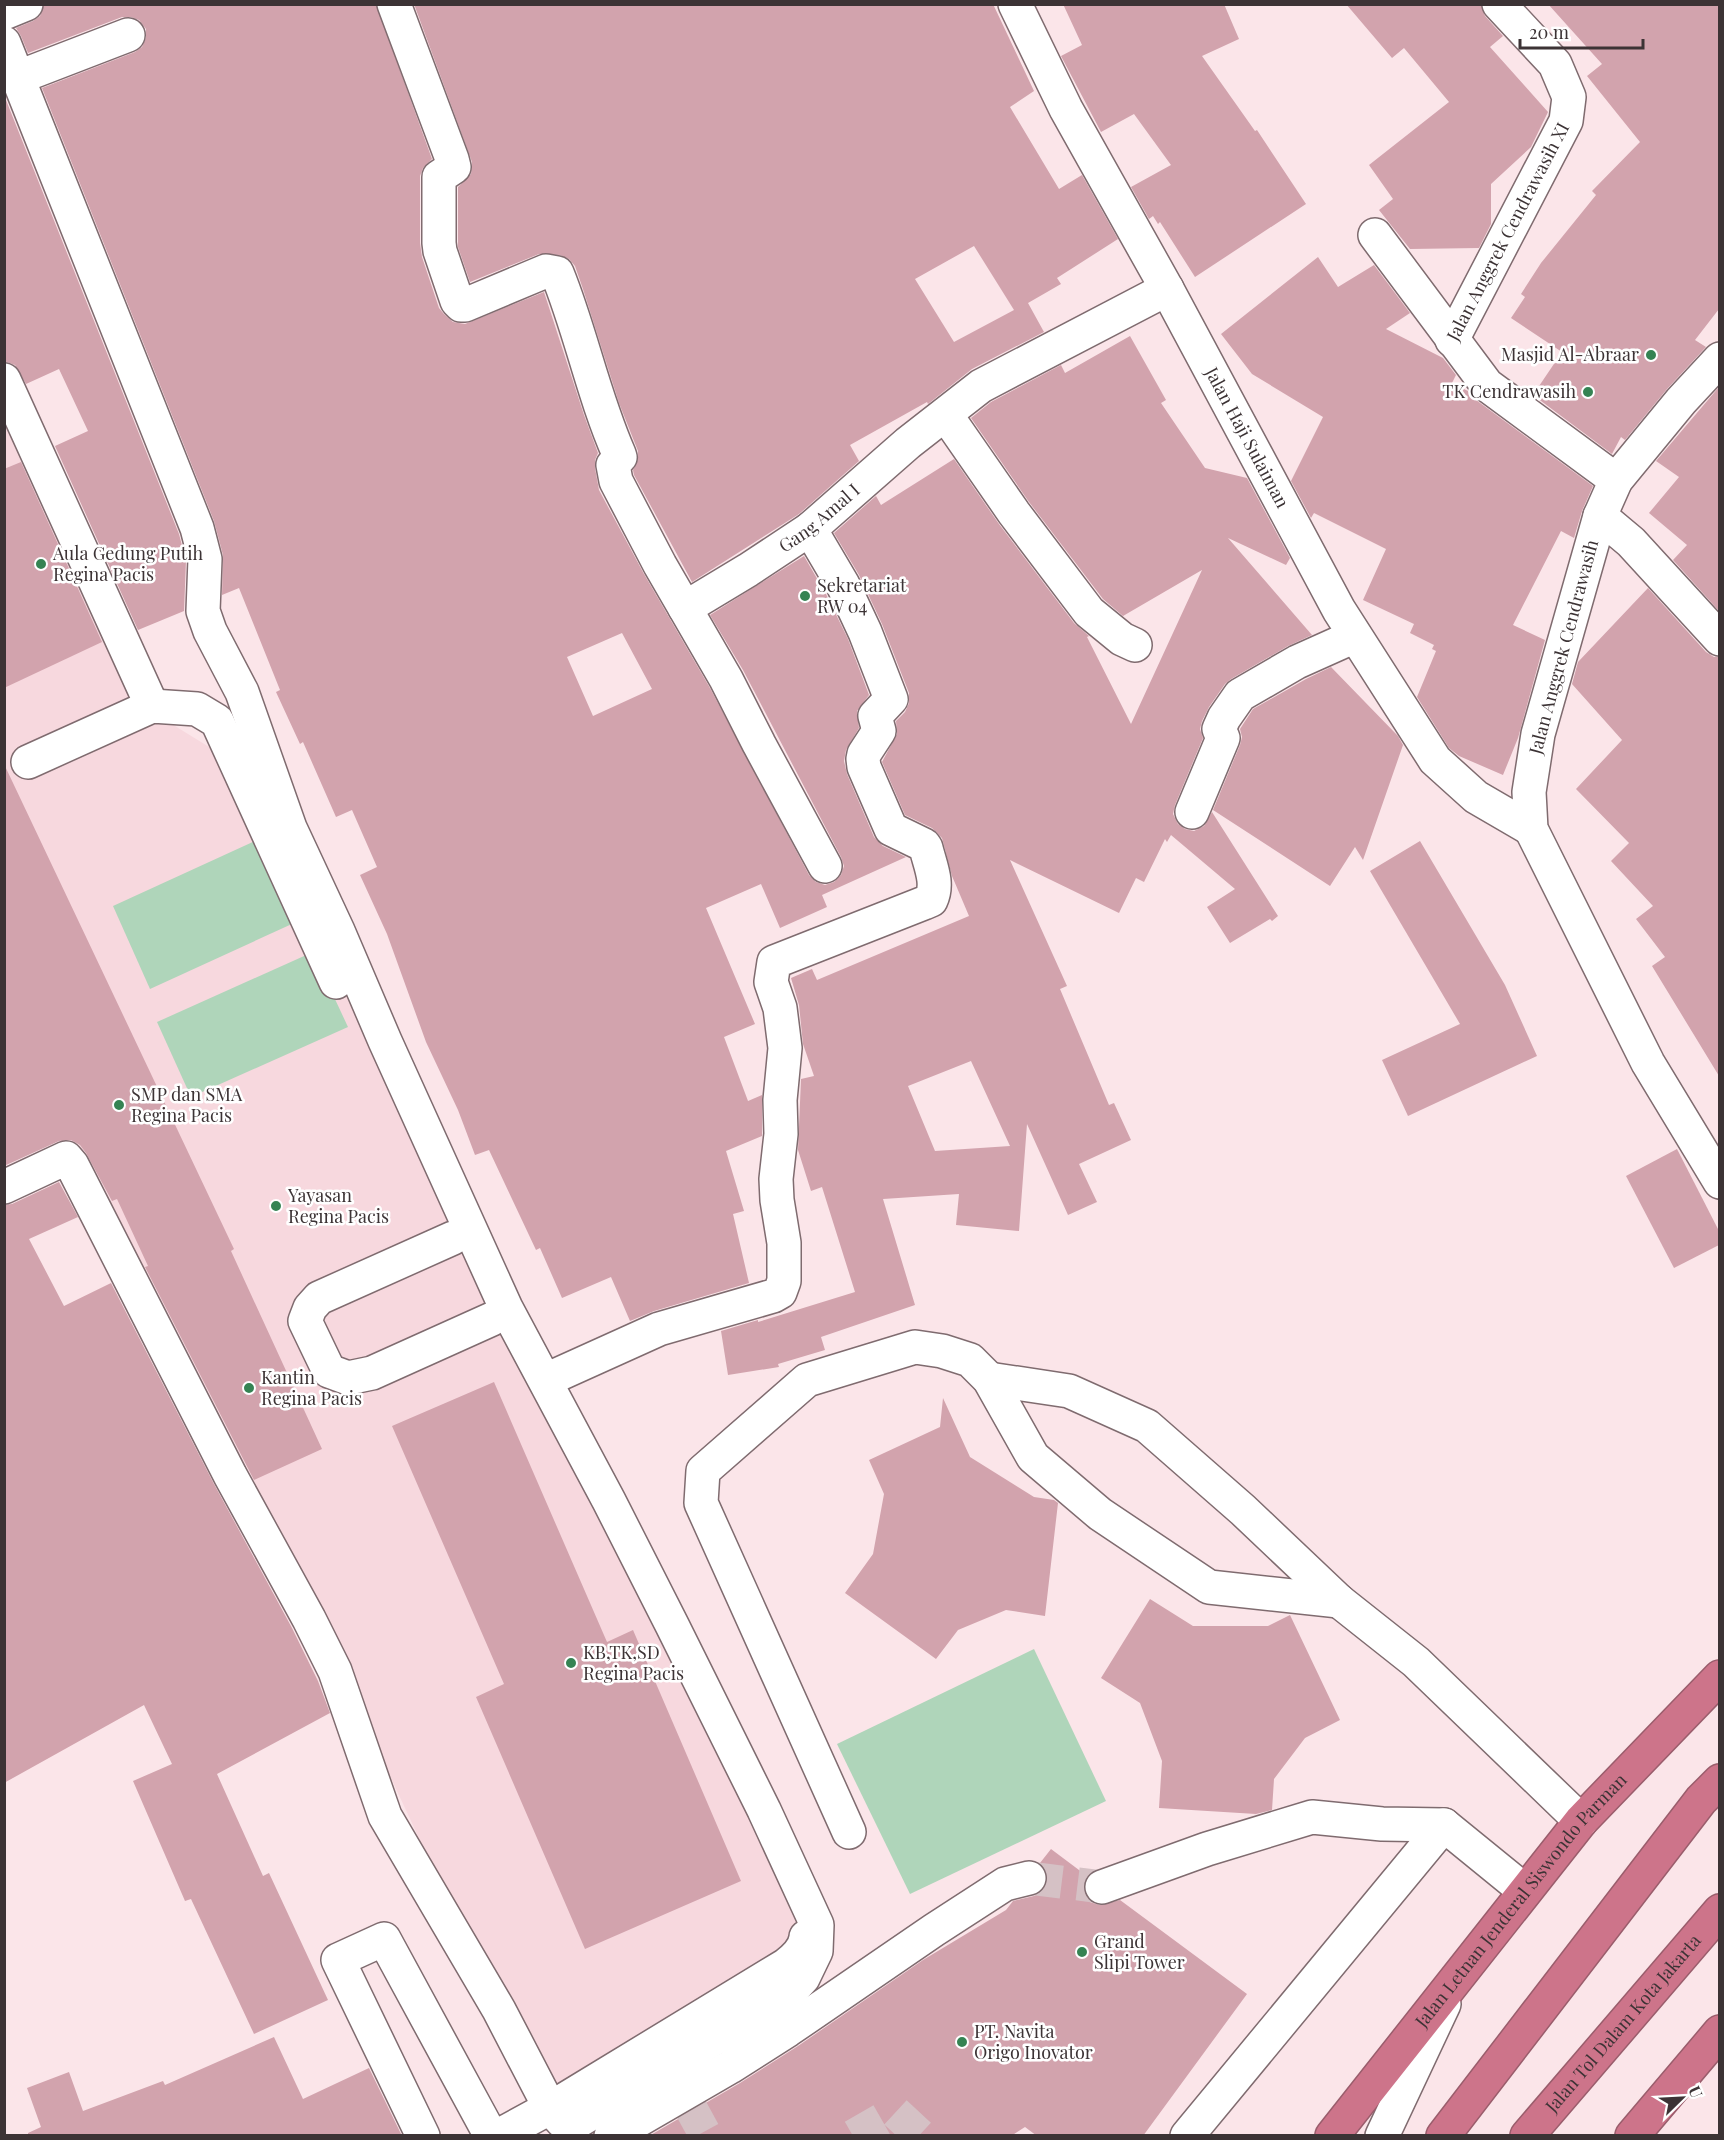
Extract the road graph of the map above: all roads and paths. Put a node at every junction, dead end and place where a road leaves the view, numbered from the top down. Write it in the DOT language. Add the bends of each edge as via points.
graph roads {
  1 [pos="26,4"];
  2 [pos="394,4"];
  3 [pos="1015,4"];
  4 [pos="1499,4"];
  5 [pos="4,14"];
  6 [pos="128,35"];
  7 [pos="4,43"];
  8 [pos="19,77"];
  9 [pos="1375,235"];
  10 [pos="1167,289"];
  11 [pos="1452,340"];
  12 [pos="1719,359"];
  13 [pos="4,380"];
  14 [pos="946,415"];
  15 [pos="1616,480"];
  16 [pos="1599,516"];
  17 [pos="810,529"];
  18 [pos="685,608"];
  19 [pos="1355,636"];
  20 [pos="1719,639"];
  21 [pos="1135,645"];
  22 [pos="152,706"];
  23 [pos="28,762"];
  24 [pos="1192,812"];
  25 [pos="1531,829"];
  26 [pos="825,866"];
  27 [pos="1719,1182"];
  28 [pos="4,1187"];
  29 [pos="453,1238"];
  30 [pos="492,1319"];
  31 [pos="989,1379"];
  32 [pos="546,1380"];
  33 [pos="1339,1601"];
  34 [pos="1719,1677"];
  35 [pos="1719,1781"];
  36 [pos="1581,1821"];
  37 [pos="1444,1825"];
  38 [pos="849,1832"];
  39 [pos="1029,1878"];
  40 [pos="1102,1887"];
  41 [pos="1525,1891"];
  42 [pos="1719,1911"];
  43 [pos="1457,1977"];
  44 [pos="1719,2032"];
  45 [pos="562,2122"];
  46 [pos="423,2136"];
  47 [pos="491,2136"];
  48 [pos="498,2136"];
  49 [pos="611,2136"];
  50 [pos="1187,2136"];
  51 [pos="1332,2136"];
  52 [pos="1382,2136"];
  53 [pos="1443,2136"];
  54 [pos="1527,2136"];
  55 [pos="1632,2136"];
  1 -- 5 [label="street"];
  2 -- 18 [label="street" via="454,167 439,177 439,243 457,301 465,305 546,271 557,273 620,457 613,465 616,481"];
  3 -- 10 [label="street, Jalan Haji Sulaiman" via="1066,109"];
  4 -- 11 [label="street, Jalan Anggrek Cendrawasih XI" via="1555,64 1569,97 1566,121"];
  6 -- 8 [label="street"];
  7 -- 8 [label="street"];
  8 -- 32 [label="street" via="197,528 205,558 203,611 210,631 242,692 290,828 453,1193 506,1308"];
  9 -- 11 [label="street"];
  10 -- 14 [label="street, Gang Amal I" via="981,386"];
  10 -- 19 [label="street, Jalan Haji Sulaiman"];
  11 -- 15 [label="street, Jalan Anggrek Cendrawasih XI" via="1487,385"];
  12 -- 15 [label="street, Jalan Anggrek Cendrawasih"];
  13 -- 22 [label="street"];
  14 -- 17 [label="street, Gang Amal I"];
  14 -- 21 [label="street" via="1089,612"];
  15 -- 16 [label="street, Jalan Anggrek Cendrawasih"];
  16 -- 20 [label="street" via="1630,542"];
  16 -- 25 [label="street, Jalan Anggrek Cendrawasih" via="1538,734 1529,792"];
  17 -- 18 [label="street, Gang Amal I"];
  17 -- 32 [label="street" via="843,585 891,699 875,716 879,731 864,754 864,766 891,829 926,848 934,894 924,903 774,962 771,982 780,1008 784,1048 776,1179 784,1243 784,1281 780,1292 659,1329"];
  18 -- 26 [label="street"];
  19 -- 24 [label="street" via="1297,662 1240,695 1219,729 1223,738"];
  19 -- 25 [label="street, Jalan Haji Sulaiman" via="1435,760 1476,798"];
  22 -- 23 [label="street"];
  22 -- 29 [label="street" via="197,709 217,721"];
  25 -- 27 [label="street, Jalan Anggrek Cendrawasih" via="1648,1063"];
  28 -- 45 [label="street" via="66,1158 72,1165 335,1671 385,1816"];
  29 -- 30 [label="street"];
  29 -- 30 [label="street" via="319,1298 305,1321 329,1371 348,1378 372,1373"];
  30 -- 45 [label="street" via="800,1907 806,1927 805,1943 786,1965"];
  31 -- 33 [label="street" via="1069,1391 1147,1426 1244,1510"];
  31 -- 33 [label="street" via="1033,1457 1100,1514 1209,1587"];
  31 -- 38 [label="street" via="970,1360 915,1347 807,1380 703,1471 701,1503"];
  32 -- 45 [label="street" via="677,1635 817,1925 816,1951 803,1978 788,1994 572,2125"];
  33 -- 36 [label="street" via="1416,1662"];
  34 -- 36 [label="highway, Jalan Letnan Jenderal Siswondo Parman"];
  35 -- 53 [label="highway"];
  36 -- 41 [label="highway, Jalan Letnan Jenderal Siswondo Parman"];
  37 -- 40 [label="street" via="1312,1817"];
  37 -- 41 [label="street"];
  37 -- 50 [label="street"];
  39 -- 49 [label="street" via="1005,1884 686,2098"];
  41 -- 43 [label="highway, Jalan Letnan Jenderal Siswondo Parman"];
  42 -- 54 [label="highway, Jalan Tol Dalam Kota Jakarta"];
  43 -- 51 [label="highway, Jalan Letnan Jenderal Siswondo Parman"];
  43 -- 52 [label="street"];
  44 -- 55 [label="highway"];
  45 -- 48 [label="street"];
  46 -- 47 [label="street" via="338,1960 384,1939"];
}
